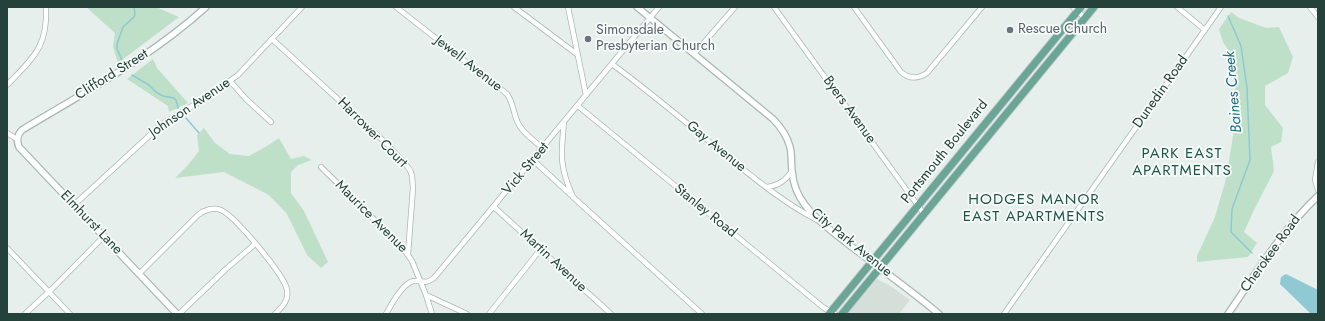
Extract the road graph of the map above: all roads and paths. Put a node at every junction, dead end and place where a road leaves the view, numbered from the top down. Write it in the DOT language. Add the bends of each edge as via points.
graph roads {
  1 [pos="46,7"];
  2 [pos="206,7"];
  3 [pos="302,7"];
  4 [pos="396,7"];
  5 [pos="514,7"];
  6 [pos="568,7"];
  7 [pos="637,7"];
  8 [pos="659,7"];
  9 [pos="735,7"];
  10 [pos="774,7"];
  11 [pos="982,7"];
  12 [pos="1094,7"];
  13 [pos="1177,7"];
  14 [pos="1221,7"];
  15 [pos="1310,7"];
  16 [pos="856,8"];
  17 [pos="1077,9"];
  18 [pos="1318,17"];
  19 [pos="650,18"];
  20 [pos="1085,18"];
  21 [pos="1205,30"];
  22 [pos="272,38"];
  23 [pos="694,54"];
  24 [pos="578,55"];
  25 [pos="612,64"];
  26 [pos="230,81"];
  27 [pos="7,85"];
  28 [pos="586,95"];
  29 [pos="578,106"];
  30 [pos="271,122"];
  31 [pos="564,122"];
  32 [pos="7,133"];
  33 [pos="17,139"];
  34 [pos="543,148"];
  35 [pos="533,160"];
  36 [pos="1318,162"];
  37 [pos="321,167"];
  38 [pos="792,171"];
  39 [pos="766,187"];
  40 [pos="1318,190"];
  41 [pos="1318,196"];
  42 [pos="573,197"];
  43 [pos="74,205"];
  44 [pos="918,206"];
  45 [pos="494,207"];
  46 [pos="924,214"];
  47 [pos="824,224"];
  48 [pos="104,236"];
  49 [pos="255,244"];
  50 [pos="7,248"];
  51 [pos="540,250"];
  52 [pos="408,254"];
  53 [pos="872,262"];
  54 [pos="879,268"];
  55 [pos="139,274"];
  56 [pos="422,282"];
  57 [pos="49,292"];
  58 [pos="426,295"];
  59 [pos="832,313"];
  60 [pos="25,314"];
  61 [pos="70,314"];
  62 [pos="178,314"];
  63 [pos="275,314"];
  64 [pos="386,314"];
  65 [pos="432,314"];
  66 [pos="467,314"];
  67 [pos="489,314"];
  68 [pos="611,314"];
  69 [pos="702,314"];
  70 [pos="842,314"];
  71 [pos="939,314"];
  72 [pos="1004,314"];
  73 [pos="1228,314"];
  1 -- 27 [label="street" via="46,28 41,45 27,65"];
  2 -- 33 [label="street, Clifford Street" via="152,51 22,130"];
  3 -- 22 [label="street, Johnson Avenue"];
  4 -- 34 [label="street, Jewell Avenue" via="507,94 522,130"];
  5 -- 24 [label="street"];
  6 -- 24 [label="street"];
  7 -- 19 [label="street, City Park Avenue"];
  8 -- 19 [label="street, Vick Street"];
  9 -- 23 [label="street"];
  10 -- 44 [label="street, Byers Avenue"];
  11 -- 16 [label="street" via="927,73 919,78 903,74"];
  12 -- 20 [label="main road, Portsmouth Boulevard"];
  13 -- 21 [label="street"];
  14 -- 21 [label="street, Dunedin Road"];
  15 -- 18 [label="street"];
  17 -- 20 [label="street"];
  17 -- 44 [label="main road, Portsmouth Boulevard"];
  19 -- 23 [label="street, City Park Avenue"];
  19 -- 25 [label="street, Vick Street"];
  20 -- 46 [label="main road, Portsmouth Boulevard"];
  21 -- 72 [label="street, Dunedin Road"];
  22 -- 26 [label="street, Johnson Avenue"];
  22 -- 52 [label="street, Harrower Court" via="388,145 410,170 414,188"];
  23 -- 38 [label="street, City Park Avenue" via="779,126 788,140"];
  24 -- 28 [label="street"];
  25 -- 28 [label="street, Vick Street"];
  25 -- 39 [label="street, Gay Avenue"];
  26 -- 30 [label="street"];
  26 -- 43 [label="street, Johnson Avenue" via="162,124"];
  28 -- 29 [label="street, Vick Street"];
  29 -- 31 [label="street, Vick Street"];
  29 -- 59 [label="street, Stanley Road"];
  31 -- 34 [label="street, Vick Street"];
  31 -- 42 [label="street" via="561,159 565,180"];
  32 -- 33 [label="street, Elmhurst Lane"];
  33 -- 43 [label="street, Elmhurst Lane" via="18,147"];
  34 -- 35 [label="street, Vick Street"];
  35 -- 42 [label="street"];
  35 -- 45 [label="street, Vick Street"];
  36 -- 40 [label="street" via="1315,180"];
  37 -- 52 [label="street, Maurice Avenue"];
  38 -- 39 [label="street" via="784,181"];
  38 -- 47 [label="street, City Park Avenue" via="801,198 812,214"];
  39 -- 47 [label="street, Gay Avenue"];
  41 -- 73 [label="street, Cherokee Road" via="1286,231"];
  42 -- 69 [label="street"];
  43 -- 48 [label="street, Elmhurst Lane"];
  44 -- 46 [label="street, Byers Avenue"];
  44 -- 53 [label="main road, Portsmouth Boulevard"];
  45 -- 51 [label="street, Martin Avenue"];
  45 -- 56 [label="street, Vick Street" via="434,278 427,283"];
  46 -- 54 [label="main road, Portsmouth Boulevard"];
  47 -- 53 [label="street, City Park Avenue"];
  48 -- 55 [label="street, Elmhurst Lane"];
  48 -- 57 [label="street"];
  49 -- 55 [label="street" via="228,214 218,209 207,210 198,215"];
  49 -- 62 [label="street"];
  49 -- 63 [label="street" via="286,286 285,302"];
  50 -- 57 [label="street"];
  51 -- 67 [label="street"];
  51 -- 68 [label="street, Martin Avenue"];
  52 -- 56 [label="street, Maurice Avenue"];
  53 -- 54 [label="street, City Park Avenue"];
  53 -- 59 [label="main road, Portsmouth Boulevard"];
  54 -- 70 [label="main road, Portsmouth Boulevard"];
  54 -- 71 [label="street, City Park Avenue" via="902,283"];
  55 -- 62 [label="street, Elmhurst Lane"];
  56 -- 58 [label="street, Maurice Avenue"];
  56 -- 64 [label="street, Vick Street" via="415,280 404,286"];
  57 -- 60 [label="street"];
  57 -- 61 [label="street"];
  58 -- 65 [label="street, Maurice Avenue"];
  58 -- 66 [label="street"];
}
